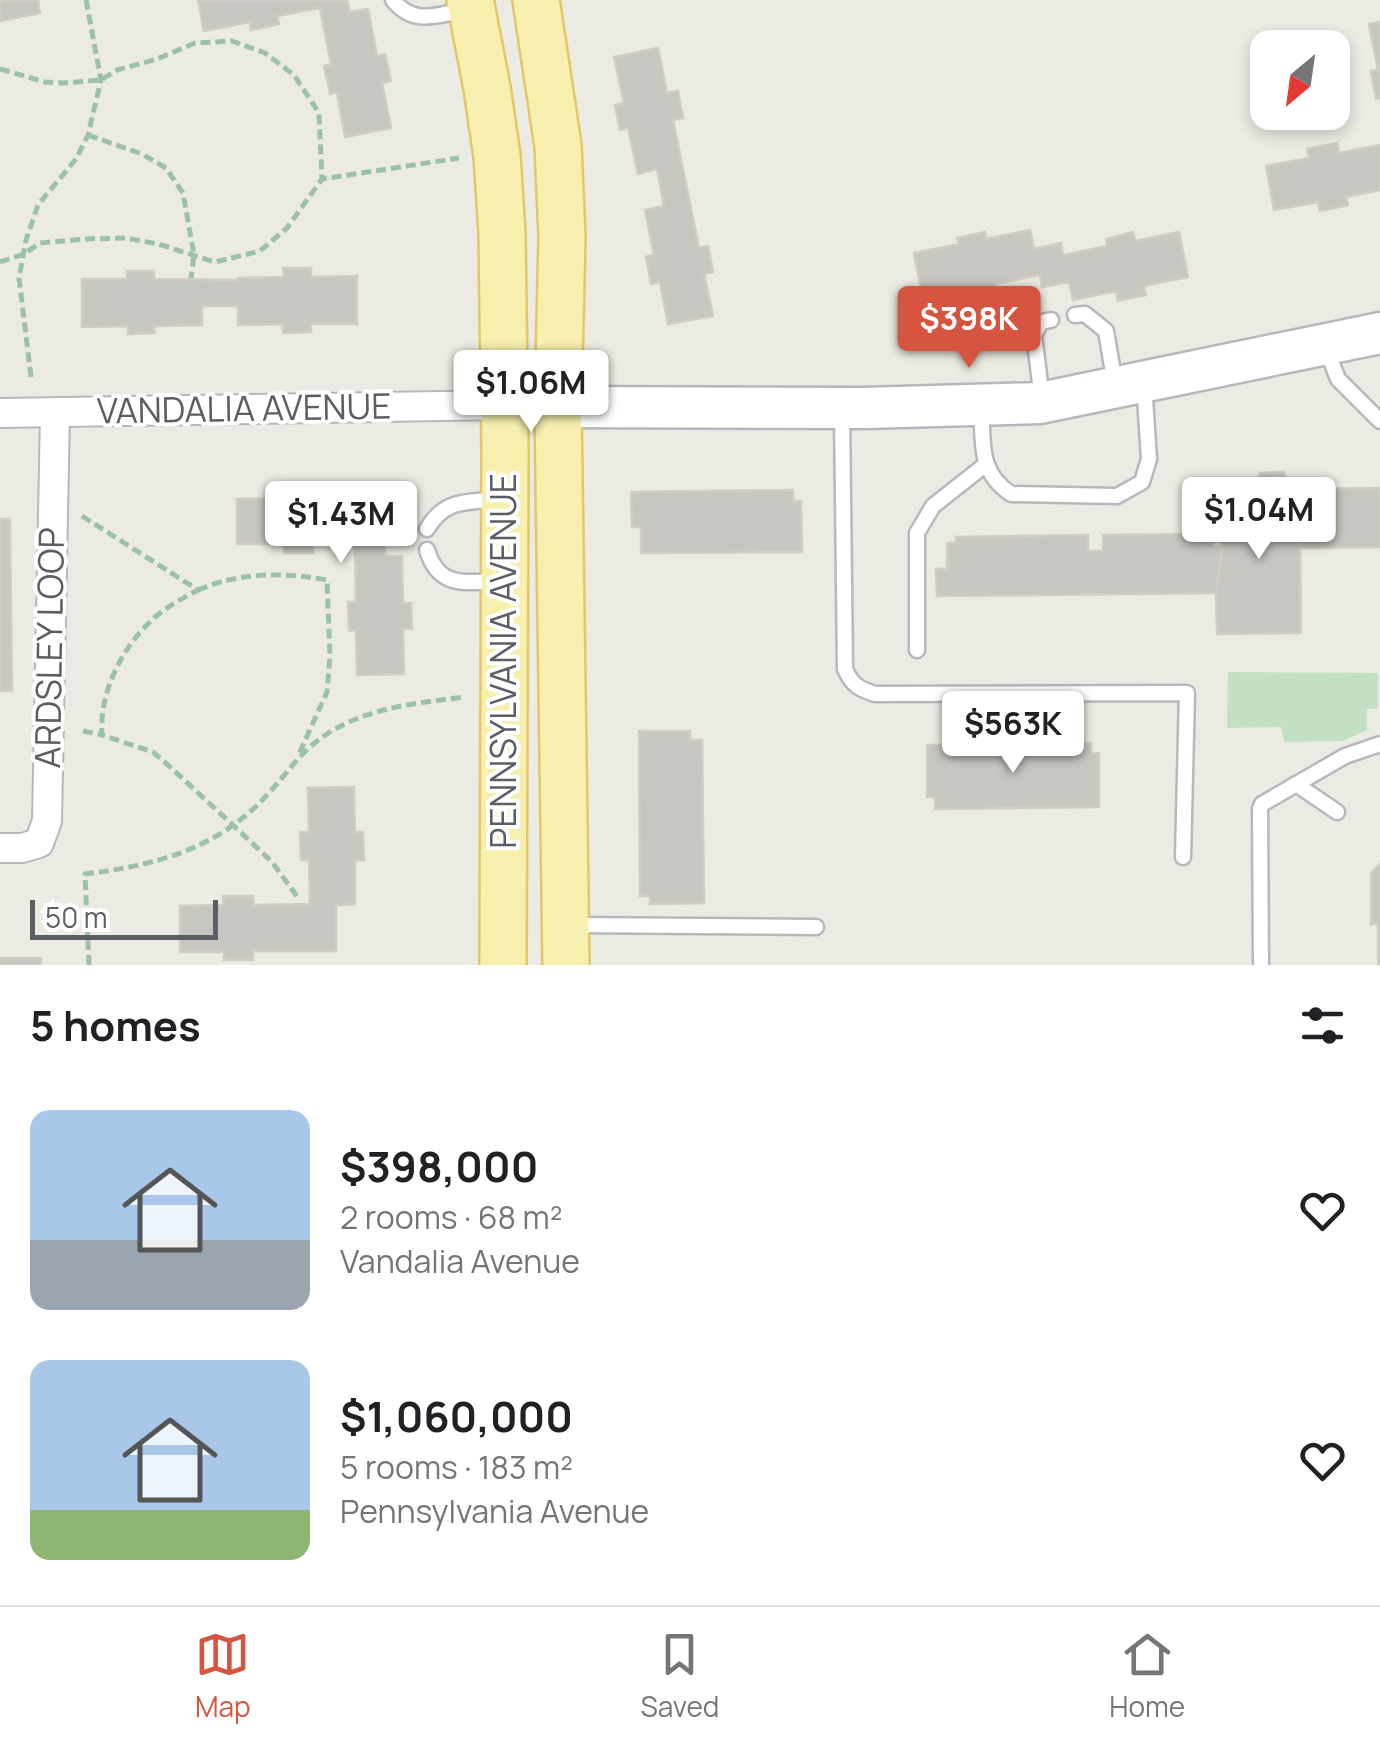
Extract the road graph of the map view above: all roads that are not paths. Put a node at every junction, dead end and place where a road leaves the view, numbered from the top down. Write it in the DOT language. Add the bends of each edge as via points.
graph roads {
  1 [pos="393,0"];
  2 [pos="536,0"];
  3 [pos="471,4"];
  4 [pos="1076,315"];
  5 [pos="1051,320"];
  6 [pos="1380,333"];
  7 [pos="1325,345"];
  8 [pos="1130,386"];
  9 [pos="1042,403"];
  10 [pos="505,405"];
  11 [pos="981,405"];
  12 [pos="558,407"];
  13 [pos="842,408"];
  14 [pos="55,412"];
  15 [pos="0,413"];
  16 [pos="1380,421"];
  17 [pos="985,465"];
  18 [pos="505,498"];
  19 [pos="427,528"];
  20 [pos="427,550"];
  21 [pos="504,581"];
  22 [pos="918,650"];
  23 [pos="1380,744"];
  24 [pos="1296,784"];
  25 [pos="1337,812"];
  26 [pos="0,848"];
  27 [pos="1183,857"];
  28 [pos="816,926"];
  29 [pos="566,945"];
  30 [pos="503,965"];
  31 [pos="1261,965"];
  1 -- 3 [label="lane" via="419,18"];
  2 -- 12 [label="main road, PENNSYLVANIA AVENUE" via="558,146"];
  3 -- 10 [label="main road, PENNSYLVANIA AVENUE" via="497,156"];
  4 -- 8 [label="lane" via="1106,330"];
  5 -- 9 [label="lane" via="1041,322 1034,335"];
  6 -- 7 [label="street, VANDALIA AVENUE"];
  7 -- 8 [label="street, VANDALIA AVENUE"];
  7 -- 16 [label="lane" via="1338,380"];
  8 -- 9 [label="street, VANDALIA AVENUE"];
  8 -- 17 [label="lane" via="1149,460 1142,482 1117,496 1011,494"];
  9 -- 11 [label="street, VANDALIA AVENUE"];
  10 -- 12 [label="street, VANDALIA AVENUE"];
  10 -- 14 [label="street, VANDALIA AVENUE"];
  10 -- 18 [label="main road, PENNSYLVANIA AVENUE"];
  11 -- 13 [label="street, VANDALIA AVENUE"];
  11 -- 17 [label="lane"];
  12 -- 13 [label="street, VANDALIA AVENUE"];
  12 -- 29 [label="main road, PENNSYLVANIA AVENUE"];
  13 -- 27 [label="lane" via="850,682 875,694 1187,694"];
  14 -- 15 [label="street, VANDALIA AVENUE"];
  14 -- 26 [label="street, ARDSLEY LOOP" via="47,820 38,842"];
  17 -- 22 [label="lane" via="933,506 917,534"];
  18 -- 19 [label="lane" via="447,505"];
  18 -- 21 [label="main road, PENNSYLVANIA AVENUE"];
  20 -- 21 [label="lane" via="443,577"];
  21 -- 30 [label="main road, PENNSYLVANIA AVENUE"];
  23 -- 24 [label="lane"];
  24 -- 25 [label="lane"];
  24 -- 31 [label="lane" via="1260,809"];
  28 -- 29 [label="lane"];
}
